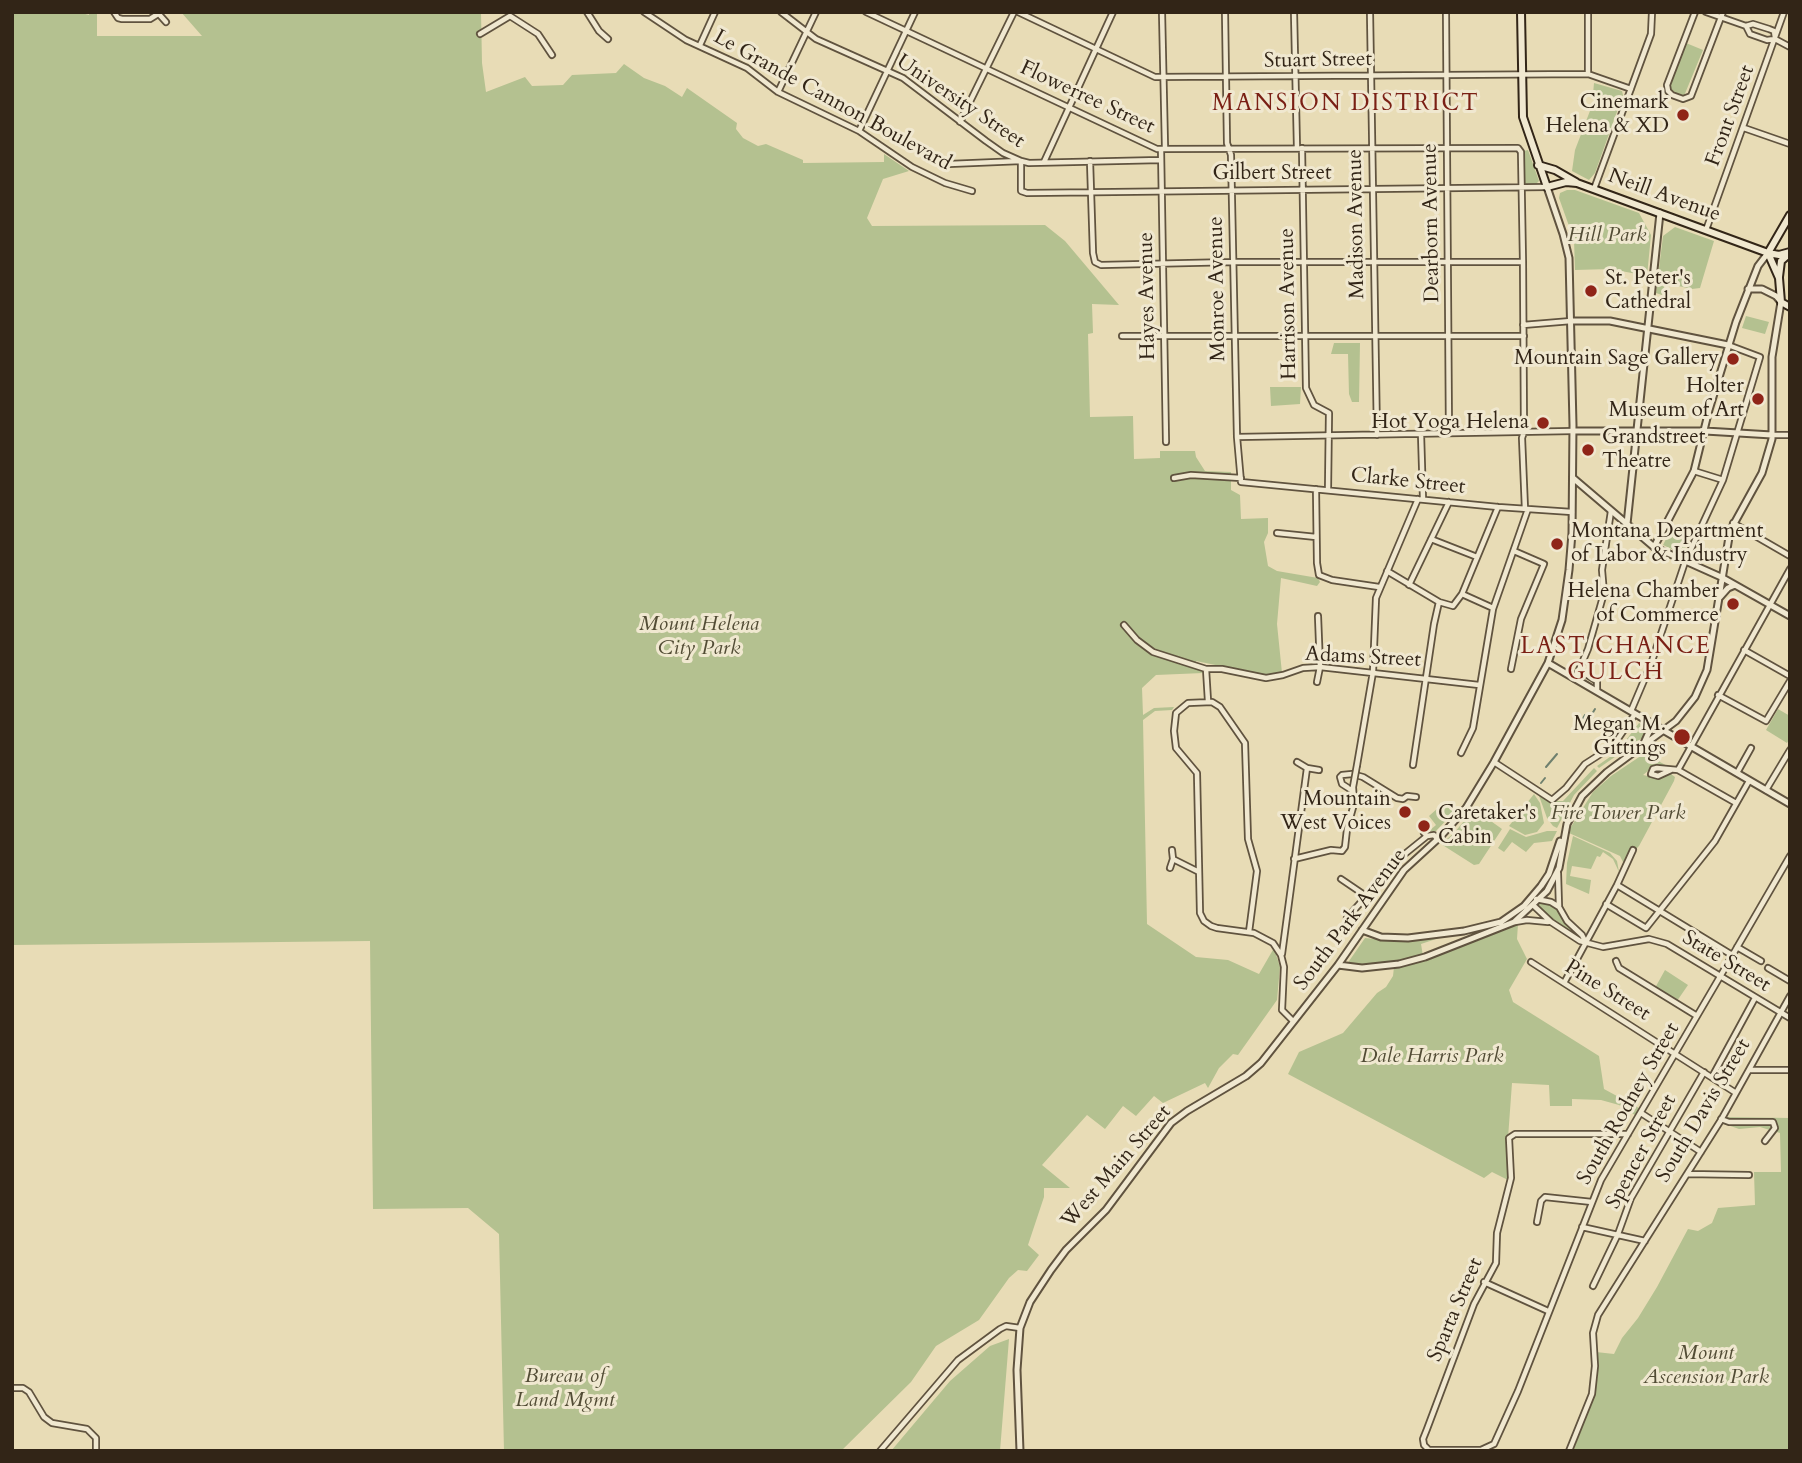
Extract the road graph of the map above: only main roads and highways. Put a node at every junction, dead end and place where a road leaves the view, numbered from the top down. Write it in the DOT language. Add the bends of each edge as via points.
graph roads {
  1 [pos="1521,12"];
  2 [pos="1538,165"];
  3 [pos="1577,183"];
  4 [pos="1790,215"];
  5 [pos="1790,252"];
  6 [pos="1768,253"];
  7 [pos="1779,278"];
  8 [pos="1790,307"];
  1 -- 2 [label="main road" via="1524,124"];
  2 -- 3 [label="main road"];
  2 -- 3 [label="main road, Neill Avenue" via="1547,187"];
  3 -- 6 [label="main road, Neill Avenue"];
  4 -- 6 [label="main road"];
  5 -- 6 [label="main road"];
  5 -- 7 [label="main road" via="1781,261"];
  6 -- 7 [label="main road"];
  7 -- 8 [label="main road" via="1781,302"];
}
